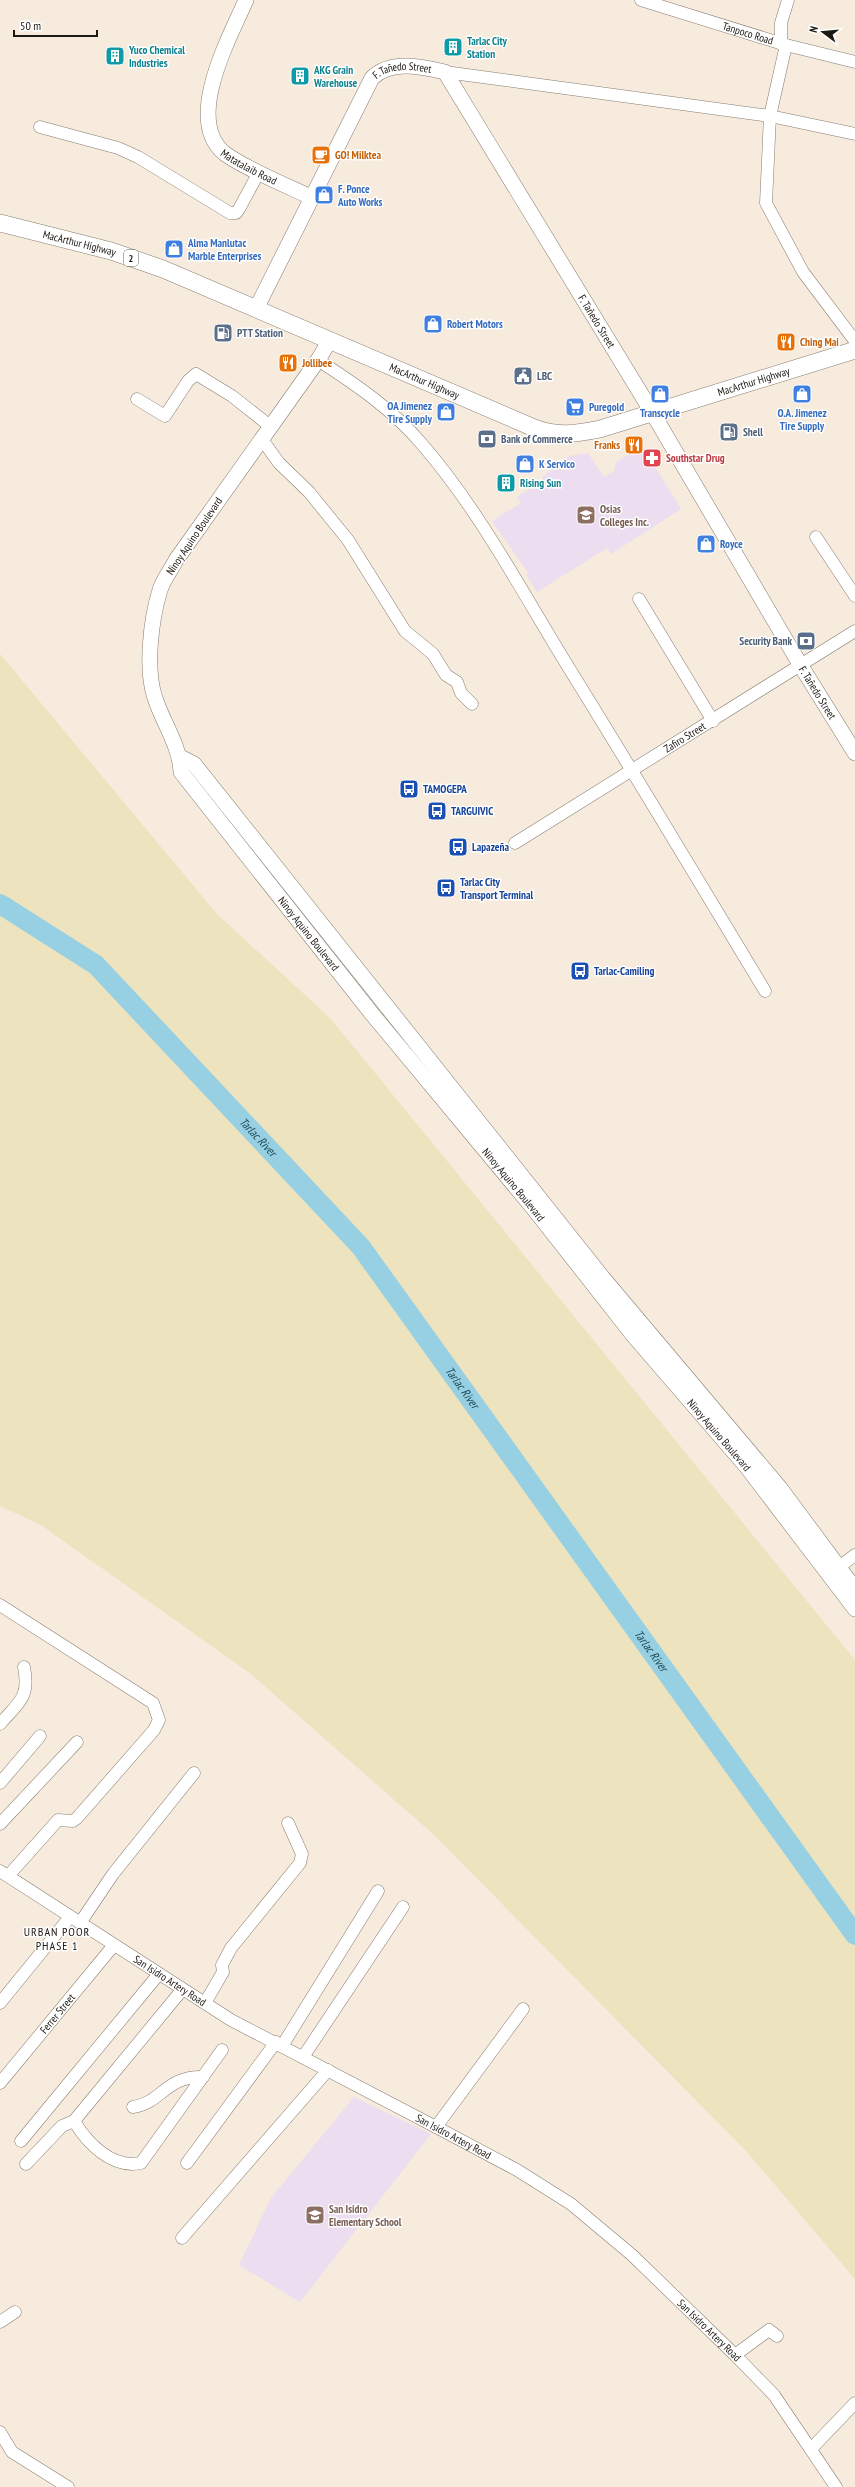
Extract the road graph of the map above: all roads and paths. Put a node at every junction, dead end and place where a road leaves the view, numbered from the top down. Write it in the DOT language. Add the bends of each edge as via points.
graph roads {
  1 [pos="246,0"];
  2 [pos="641,0"];
  3 [pos="788,0"];
  4 [pos="783,44"];
  5 [pos="855,62"];
  6 [pos="445,72"];
  7 [pos="770,116"];
  8 [pos="40,127"];
  9 [pos="855,134"];
  10 [pos="259,172"];
  11 [pos="311,197"];
  12 [pos="0,223"];
  13 [pos="256,309"];
  14 [pos="330,340"];
  15 [pos="855,341"];
  16 [pos="855,350"];
  17 [pos="318,360"];
  18 [pos="137,399"];
  19 [pos="652,412"];
  20 [pos="266,432"];
  21 [pos="816,537"];
  22 [pos="855,596"];
  23 [pos="639,600"];
  24 [pos="855,631"];
  25 [pos="801,666"];
  26 [pos="472,704"];
  27 [pos="713,721"];
  28 [pos="855,754"];
  29 [pos="632,770"];
  30 [pos="515,843"];
  31 [pos="765,991"];
  32 [pos="855,1555"];
  33 [pos="833,1571"];
  34 [pos="855,1589"];
  35 [pos="0,1606"];
  36 [pos="855,1609"];
  37 [pos="24,1667"];
  38 [pos="0,1724"];
  39 [pos="40,1736"];
  40 [pos="77,1742"];
  41 [pos="194,1773"];
  42 [pos="0,1783"];
  43 [pos="288,1822"];
  44 [pos="0,1824"];
  45 [pos="4,1874"];
  46 [pos="378,1891"];
  47 [pos="403,1907"];
  48 [pos="75,1920"];
  49 [pos="114,1945"];
  50 [pos="158,1975"];
  51 [pos="182,1990"];
  52 [pos="0,2002"];
  53 [pos="205,2003"];
  54 [pos="523,2009"];
  55 [pos="279,2044"];
  56 [pos="222,2050"];
  57 [pos="303,2057"];
  58 [pos="328,2070"];
  59 [pos="203,2077"];
  60 [pos="0,2083"];
  61 [pos="133,2107"];
  62 [pos="74,2121"];
  63 [pos="436,2127"];
  64 [pos="21,2141"];
  65 [pos="188,2163"];
  66 [pos="26,2164"];
  67 [pos="182,2238"];
  68 [pos="15,2312"];
  69 [pos="0,2322"];
  70 [pos="777,2336"];
  71 [pos="736,2355"];
  72 [pos="855,2403"];
  73 [pos="0,2432"];
  74 [pos="811,2449"];
  75 [pos="68,2487"];
  76 [pos="836,2487"];
  1 -- 10 [label="main road, Matatalaib Road" via="214,80 208,112 218,146 225,153"];
  2 -- 4 [label="street, Tanpoco Road"];
  3 -- 4 [label="street" via="781,23"];
  4 -- 5 [label="street, Tanpoco Road"];
  4 -- 7 [label="street"];
  6 -- 7 [label="street"];
  6 -- 11 [label="main road, F. Tañedo Street" via="402,66 386,68 376,74"];
  6 -- 19 [label="main road, F. Tañedo Street"];
  7 -- 9 [label="street"];
  7 -- 15 [label="street" via="766,185 769,212 803,272"];
  8 -- 10 [label="street" via="118,148 138,157 230,213 236,213"];
  10 -- 11 [label="main road, Matatalaib Road"];
  11 -- 13 [label="main road"];
  12 -- 13 [label="highway, MacArthur Highway / 2" via="111,251 162,269"];
  13 -- 14 [label="highway, MacArthur Highway / 2"];
  14 -- 17 [label="main road, Ninoy Aquino Boulevard"];
  14 -- 19 [label="highway, MacArthur Highway / 2" via="550,434 572,435 600,429"];
  16 -- 19 [label="highway, MacArthur Highway / 2"];
  17 -- 20 [label="main road, Ninoy Aquino Boulevard"];
  17 -- 29 [label="street" via="376,399 425,448 472,512"];
  18 -- 20 [label="street" via="165,416 188,381 196,374 232,396"];
  19 -- 25 [label="main road, F. Tañedo Street"];
  20 -- 26 [label="street" via="278,463 309,492 348,540 405,631 433,654 446,674 457,682 461,693"];
  20 -- 33 [label="main road, Ninoy Aquino Boulevard" via="176,560 160,589 152,627 151,671 154,697 180,757 181,772 372,1014 534,1209 633,1335"];
  21 -- 22 [label="street"];
  23 -- 27 [label="street"];
  24 -- 25 [label="street, Zafiro Street"];
  25 -- 27 [label="street, Zafiro Street"];
  25 -- 28 [label="main road, F. Tañedo Street"];
  27 -- 29 [label="street, Zafiro Street"];
  29 -- 30 [label="street, Zafiro Street"];
  29 -- 31 [label="street"];
  32 -- 33 [label="street"];
  33 -- 34 [label="main road, Ninoy Aquino Boulevard"];
  33 -- 36 [label="main road, Ninoy Aquino Boulevard"];
  35 -- 45 [label="street" via="153,1703 158,1720 154,1730 77,1818 73,1821 58,1820"];
  37 -- 38 [label="street" via="27,1684 25,1694"];
  39 -- 42 [label="street"];
  40 -- 44 [label="street"];
  41 -- 48 [label="street"];
  43 -- 53 [label="street" via="302,1854 300,1863 231,1948 222,1965 223,1972"];
  45 -- 48 [label="street, San Isidro Artery Road"];
  46 -- 55 [label="street"];
  47 -- 57 [label="street"];
  48 -- 49 [label="street, San Isidro Artery Road"];
  48 -- 52 [label="street"];
  49 -- 50 [label="street, San Isidro Artery Road"];
  49 -- 60 [label="street, Ferrer Street"];
  50 -- 51 [label="street, San Isidro Artery Road"];
  50 -- 64 [label="street"];
  51 -- 53 [label="street, San Isidro Artery Road"];
  51 -- 62 [label="street"];
  53 -- 55 [label="street, San Isidro Artery Road" via="231,2020"];
  54 -- 63 [label="street"];
  55 -- 57 [label="street, San Isidro Artery Road"];
  55 -- 65 [label="street"];
  56 -- 59 [label="street"];
  57 -- 58 [label="street, San Isidro Artery Road"];
  58 -- 63 [label="street, San Isidro Artery Road"];
  58 -- 67 [label="street"];
  59 -- 61 [label="street" via="178,2081 165,2088 148,2103"];
  59 -- 62 [label="street" via="141,2163 132,2165 116,2162 108,2157 85,2138"];
  62 -- 66 [label="street" via="62,2126"];
  63 -- 71 [label="street, San Isidro Artery Road" via="517,2170 571,2204 632,2255"];
  68 -- 69 [label="street"];
  70 -- 71 [label="street" via="769,2330"];
  71 -- 74 [label="street, San Isidro Artery Road" via="774,2395"];
  72 -- 74 [label="street"];
  73 -- 75 [label="street" via="12,2452"];
  74 -- 76 [label="street, San Isidro Artery Road"];
}
